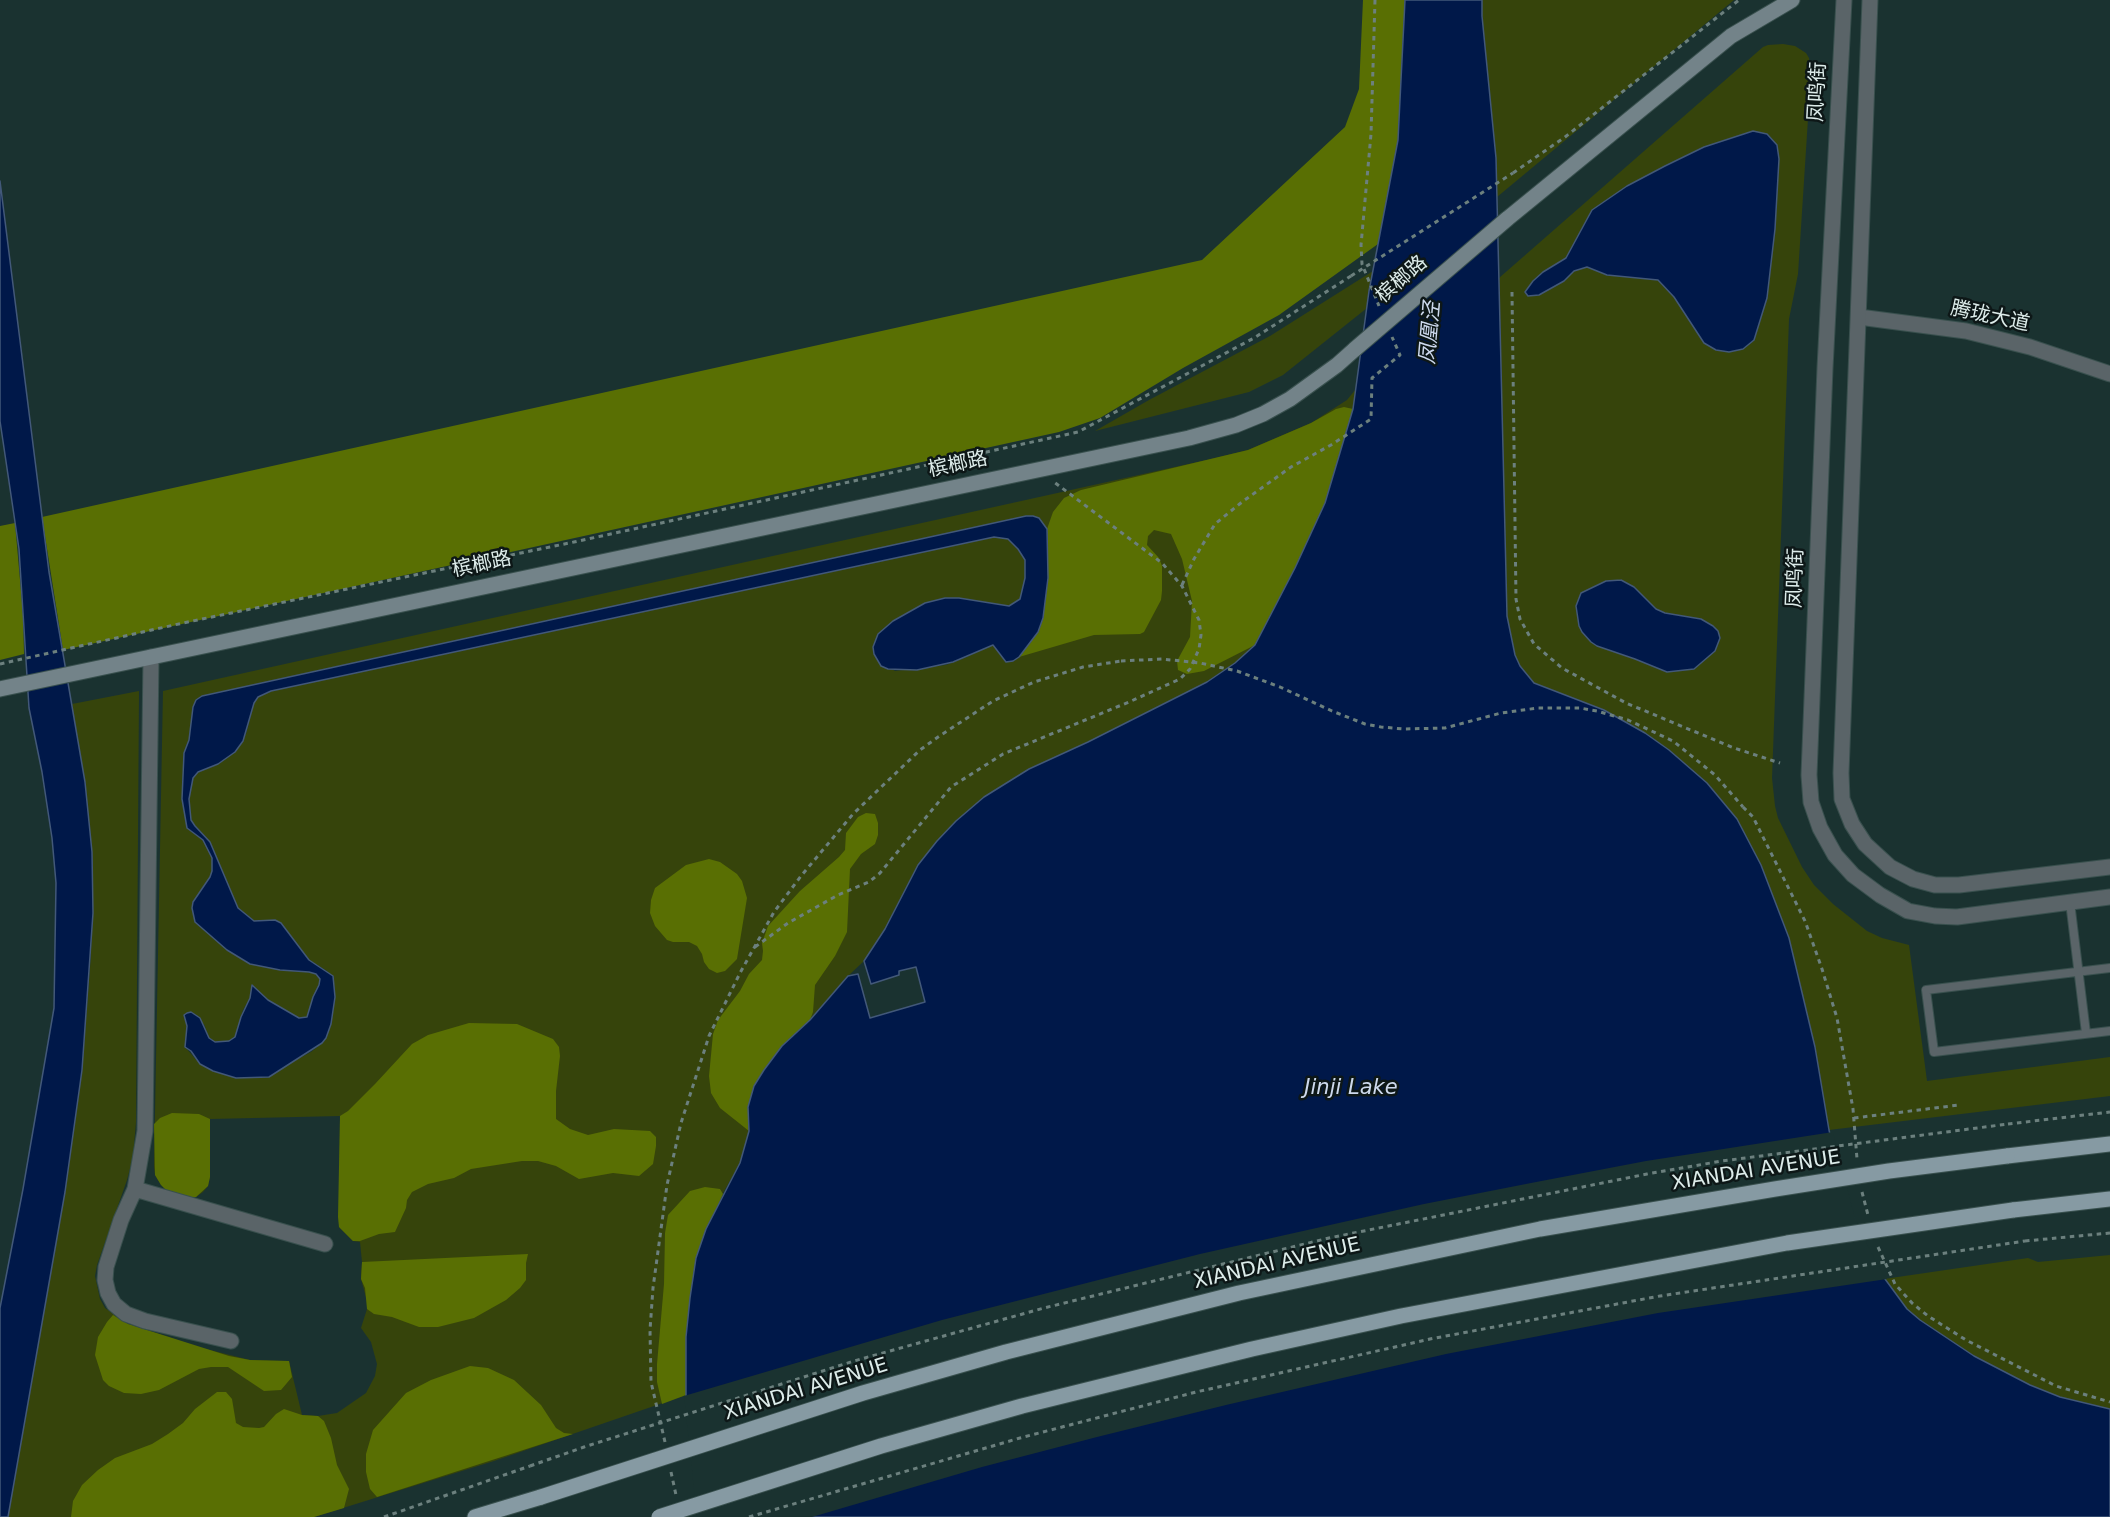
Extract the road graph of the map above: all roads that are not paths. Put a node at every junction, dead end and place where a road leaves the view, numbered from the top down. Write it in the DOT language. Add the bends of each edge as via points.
graph roads {
  1 [pos="1792,0"];
  2 [pos="1844,0"];
  3 [pos="1870,0"];
  4 [pos="1858,318"];
  5 [pos="2110,374"];
  6 [pos="151,657"];
  7 [pos="0,689"];
  8 [pos="2110,867"];
  9 [pos="2110,897"];
  10 [pos="2070,902"];
  11 [pos="2110,968"];
  12 [pos="2079,972"];
  13 [pos="2110,1030"];
  14 [pos="2086,1033"];
  15 [pos="2110,1144"];
  16 [pos="135,1189"];
  17 [pos="2110,1199"];
  18 [pos="325,1244"];
  19 [pos="231,1341"];
  20 [pos="475,1517"];
  21 [pos="659,1517"];
  1 -- 6 [label="main road, 槟榔路, bridge" via="1731,36 1290,399 1236,425"];
  2 -- 10 [label="street, 凤鸣街" via="1824,392 1811,802 1834,855 1880,896 1908,911 1957,917"];
  3 -- 4 [label="street"];
  4 -- 5 [label="street, 腾珑大道" via="1966,331"];
  4 -- 8 [label="street" via="1841,773 1842,800 1852,824 1865,844 1890,867 1935,885"];
  6 -- 7 [label="main road, 槟榔路"];
  6 -- 16 [label="street" via="144,1131"];
  9 -- 10 [label="street, 凤鸣街"];
  10 -- 12 [label="lane"];
  11 -- 12 [label="lane"];
  12 -- 14 [label="lane"];
  12 -- 14 [label="lane" via="1926,990 1934,1052"];
  13 -- 14 [label="lane"];
  15 -- 20 [label="main road, XIANDAI AVENUE, bridge" via="1889,1171 1540,1229 1239,1293 863,1393"];
  16 -- 18 [label="street"];
  16 -- 19 [label="street" via="106,1267 105,1280 114,1304 144,1321"];
  17 -- 21 [label="main road, bridge" via="1787,1243 1401,1316 1022,1406"];
}
